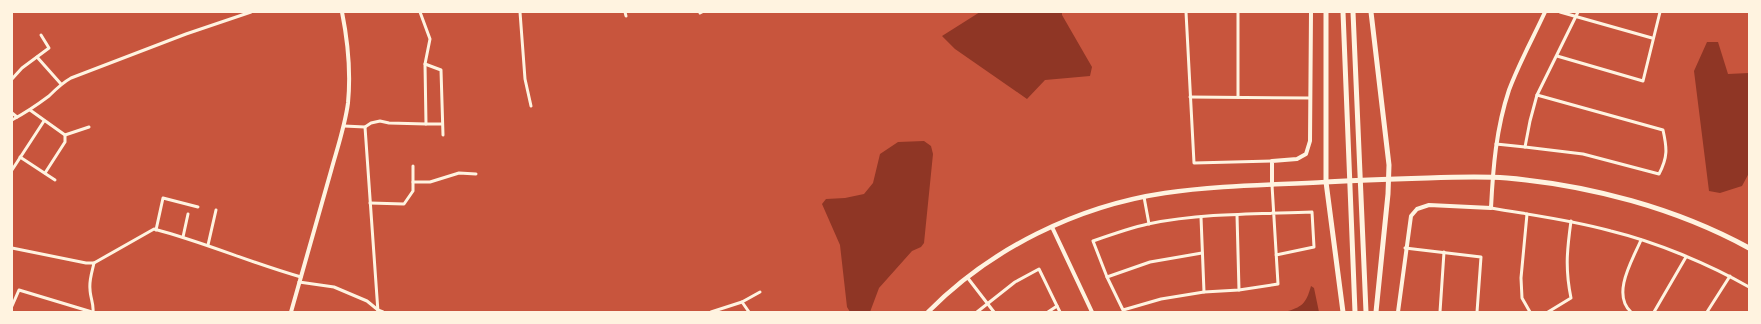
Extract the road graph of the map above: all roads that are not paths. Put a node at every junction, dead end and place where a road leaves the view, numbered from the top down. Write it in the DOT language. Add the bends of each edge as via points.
graph roads {
  1 [pos="251,12"];
  2 [pos="342,12"];
  3 [pos="420,12"];
  4 [pos="520,12"];
  5 [pos="1186,12"];
  6 [pos="1238,12"];
  7 [pos="1311,12"];
  8 [pos="1326,12"];
  9 [pos="1343,12"];
  10 [pos="1353,12"];
  11 [pos="1371,12"];
  12 [pos="1545,12"];
  13 [pos="1560,12"];
  14 [pos="1578,12"];
  15 [pos="1660,12"];
  16 [pos="1576,16"];
  17 [pos="41,35"];
  18 [pos="1652,38"];
  19 [pos="1557,56"];
  20 [pos="37,57"];
  21 [pos="425,64"];
  22 [pos="12,79"];
  23 [pos="61,84"];
  24 [pos="1537,95"];
  25 [pos="1190,97"];
  26 [pos="1238,97"];
  27 [pos="1310,98"];
  28 [pos="531,106"];
  29 [pos="30,110"];
  30 [pos="12,113"];
  31 [pos="17,117"];
  32 [pos="12,120"];
  33 [pos="44,121"];
  34 [pos="426,124"];
  35 [pos="442,124"];
  36 [pos="344,126"];
  37 [pos="89,127"];
  38 [pos="365,127"];
  39 [pos="65,135"];
  40 [pos="443,135"];
  41 [pos="1496,144"];
  42 [pos="1525,147"];
  43 [pos="20,157"];
  44 [pos="1272,161"];
  45 [pos="413,166"];
  46 [pos="12,170"];
  47 [pos="45,173"];
  48 [pos="476,174"];
  49 [pos="1492,177"];
  50 [pos="1389,179"];
  51 [pos="55,180"];
  52 [pos="413,182"];
  53 [pos="1326,182"];
  54 [pos="1272,185"];
  55 [pos="1144,197"];
  56 [pos="370,203"];
  57 [pos="198,207"];
  58 [pos="1491,208"];
  59 [pos="216,210"];
  60 [pos="188,214"];
  61 [pos="1273,214"];
  62 [pos="1527,214"];
  63 [pos="1237,215"];
  64 [pos="1201,217"];
  65 [pos="1571,221"];
  66 [pos="1149,224"];
  67 [pos="1052,227"];
  68 [pos="156,230"];
  69 [pos="183,237"];
  70 [pos="1640,240"];
  71 [pos="208,245"];
  72 [pos="12,248"];
  73 [pos="1405,248"];
  74 [pos="1749,248"];
  75 [pos="1444,252"];
  76 [pos="1202,253"];
  77 [pos="1276,255"];
  78 [pos="1686,257"];
  79 [pos="94,263"];
  80 [pos="1730,276"];
  81 [pos="967,277"];
  82 [pos="1107,277"];
  83 [pos="300,280"];
  84 [pos="1749,287"];
  85 [pos="1239,290"];
  86 [pos="760,292"];
  87 [pos="1204,292"];
  88 [pos="742,302"];
  89 [pos="987,303"];
  90 [pos="12,306"];
  91 [pos="1057,306"];
  92 [pos="378,311"];
  93 [pos="92,312"];
  94 [pos="291,312"];
  95 [pos="384,312"];
  96 [pos="711,312"];
  97 [pos="749,312"];
  98 [pos="928,312"];
  99 [pos="977,312"];
  100 [pos="994,312"];
  101 [pos="1048,312"];
  102 [pos="1060,312"];
  103 [pos="1092,312"];
  104 [pos="1343,312"];
  105 [pos="1355,312"];
  106 [pos="1366,312"];
  107 [pos="1376,312"];
  108 [pos="1398,312"];
  109 [pos="1440,312"];
  110 [pos="1477,312"];
  111 [pos="1530,312"];
  112 [pos="1548,312"];
  113 [pos="1631,312"];
  114 [pos="1654,312"];
  115 [pos="1707,312"];
  1 -- 23 [label="street" via="186,34"];
  2 -- 36 [label="street" via="348,40 349,63 348,104"];
  3 -- 21 [label="street" via="430,39"];
  4 -- 28 [label="street" via="525,79"];
  5 -- 25 [label="street"];
  6 -- 26 [label="street"];
  7 -- 27 [label="street"];
  8 -- 53 [label="main road"];
  9 -- 105 [label="main road"];
  10 -- 106 [label="main road"];
  11 -- 50 [label="main road"];
  12 -- 41 [label="street" via="1516,72"];
  13 -- 16 [label="street"];
  14 -- 16 [label="street"];
  15 -- 18 [label="street"];
  16 -- 18 [label="street"];
  16 -- 19 [label="street"];
  17 -- 20 [label="street" via="49,48"];
  18 -- 19 [label="street" via="1643,81"];
  19 -- 24 [label="street"];
  20 -- 22 [label="street"];
  20 -- 23 [label="street"];
  21 -- 34 [label="street"];
  21 -- 35 [label="street" via="441,70"];
  23 -- 29 [label="street"];
  24 -- 42 [label="street"];
  24 -- 42 [label="street" via="1663,130 1667,146 1665,161 1659,174 1583,154"];
  25 -- 26 [label="street"];
  25 -- 44 [label="street" via="1194,163"];
  26 -- 27 [label="street"];
  27 -- 44 [label="street" via="1310,141 1306,154 1297,159"];
  29 -- 31 [label="street"];
  29 -- 33 [label="street"];
  30 -- 31 [label="street"];
  31 -- 32 [label="street"];
  33 -- 39 [label="street"];
  33 -- 43 [label="street"];
  34 -- 35 [label="street"];
  34 -- 38 [label="street" via="380,121"];
  35 -- 40 [label="street"];
  36 -- 38 [label="street"];
  36 -- 83 [label="street"];
  37 -- 39 [label="street"];
  38 -- 56 [label="street"];
  39 -- 47 [label="street" via="65,142"];
  41 -- 42 [label="street"];
  41 -- 49 [label="street"];
  43 -- 46 [label="street"];
  43 -- 47 [label="street"];
  44 -- 54 [label="street"];
  45 -- 52 [label="street"];
  47 -- 51 [label="street"];
  48 -- 52 [label="street" via="459,173 430,182"];
  49 -- 50 [label="main road"];
  49 -- 58 [label="street"];
  49 -- 74 [label="main road" via="1546,183 1618,198 1666,212"];
  50 -- 53 [label="main road"];
  50 -- 107 [label="main road"];
  52 -- 56 [label="street" via="413,191 404,204"];
  53 -- 54 [label="main road"];
  53 -- 104 [label="main road"];
  54 -- 55 [label="main road" via="1200,188"];
  54 -- 61 [label="street"];
  55 -- 66 [label="street"];
  55 -- 67 [label="main road" via="1087,212"];
  56 -- 92 [label="street"];
  57 -- 68 [label="street" via="164,198"];
  58 -- 62 [label="street"];
  58 -- 73 [label="street" via="1422,206 1411,216"];
  59 -- 71 [label="street"];
  60 -- 69 [label="street"];
  61 -- 63 [label="street"];
  61 -- 77 [label="street"];
  61 -- 77 [label="street" via="1312,212 1314,247"];
  62 -- 65 [label="street"];
  62 -- 111 [label="street" via="1521,278 1522,298"];
  63 -- 64 [label="street"];
  63 -- 85 [label="street"];
  64 -- 66 [label="street"];
  64 -- 76 [label="street"];
  65 -- 70 [label="street"];
  65 -- 112 [label="street" via="1566,270 1570,298"];
  66 -- 82 [label="street" via="1093,242"];
  67 -- 81 [label="main road" via="1006,251"];
  67 -- 103 [label="street"];
  68 -- 69 [label="street"];
  68 -- 79 [label="street"];
  69 -- 71 [label="street"];
  70 -- 78 [label="street"];
  70 -- 113 [label="street" via="1623,284 1623,297"];
  71 -- 83 [label="street"];
  72 -- 79 [label="street"];
  73 -- 75 [label="street"];
  73 -- 108 [label="street"];
  75 -- 109 [label="street"];
  75 -- 110 [label="street" via="1481,257"];
  76 -- 82 [label="street" via="1150,262"];
  76 -- 87 [label="street"];
  77 -- 85 [label="street" via="1278,284"];
  78 -- 80 [label="street"];
  78 -- 114 [label="street"];
  79 -- 93 [label="street" via="90,279 94,308"];
  80 -- 84 [label="street"];
  80 -- 115 [label="street"];
  81 -- 89 [label="street"];
  81 -- 98 [label="main road"];
  82 -- 87 [label="street" via="1123,310 1161,299"];
  83 -- 92 [label="street" via="334,287 367,301"];
  83 -- 94 [label="street"];
  85 -- 87 [label="street"];
  86 -- 88 [label="street"];
  88 -- 96 [label="street"];
  88 -- 97 [label="street"];
  89 -- 91 [label="street" via="1015,282 1039,269"];
  89 -- 99 [label="street"];
  89 -- 100 [label="street"];
  90 -- 93 [label="street" via="19,290"];
  91 -- 101 [label="street"];
  91 -- 102 [label="street"];
  92 -- 95 [label="street"];
}
